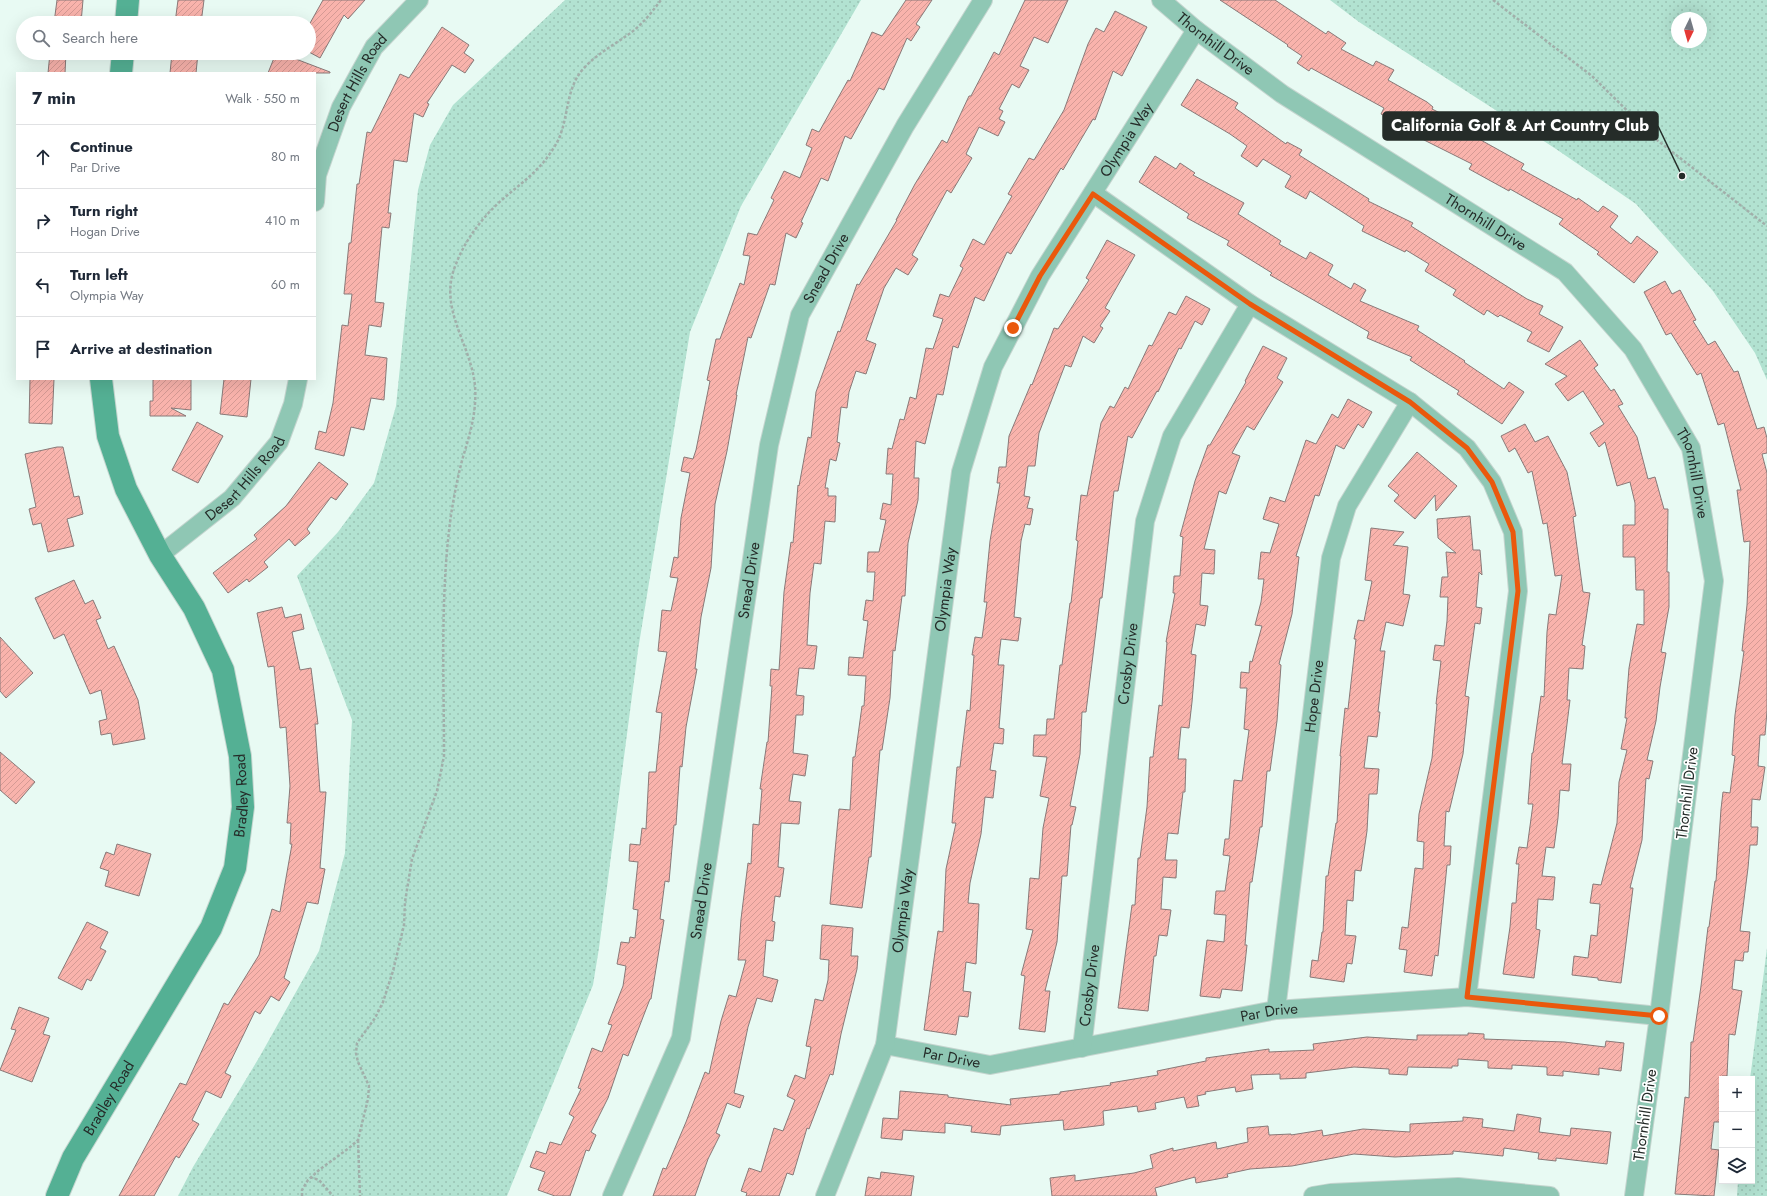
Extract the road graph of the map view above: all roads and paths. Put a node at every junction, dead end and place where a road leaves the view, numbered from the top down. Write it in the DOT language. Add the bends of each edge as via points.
graph roads {
  1 [pos="128,0"];
  2 [pos="419,0"];
  3 [pos="661,0"];
  4 [pos="983,0"];
  5 [pos="1161,0"];
  6 [pos="1494,0"];
  7 [pos="127,16"];
  8 [pos="1196,30"];
  9 [pos="122,60"];
  10 [pos="121,72"];
  11 [pos="316,188"];
  12 [pos="1093,194"];
  13 [pos="1767,226"];
  14 [pos="1250,304"];
  15 [pos="101,380"];
  16 [pos="298,380"];
  17 [pos="1410,402"];
  18 [pos="160,555"];
  19 [pos="1467,997"];
  20 [pos="1276,1010"];
  21 [pos="1659,1016"];
  22 [pos="885,1045"];
  23 [pos="1082,1048"];
  24 [pos="358,1140"];
  25 [pos="310,1177"];
  26 [pos="57,1196"];
  27 [pos="302,1196"];
  28 [pos="333,1196"];
  29 [pos="360,1196"];
  30 [pos="612,1196"];
  31 [pos="825,1196"];
  32 [pos="1313,1196"];
  33 [pos="1550,1196"];
  34 [pos="1634,1196"];
  1 -- 7 [label="street"];
  2 -- 11 [label="street, Desert Hills Road" via="374,47 341,107 317,175"];
  3 -- 24 [label="path" via="643,22 600,54 574,80 561,135 550,153 538,169 482,221 456,262 451,275 451,308 470,362 475,383 475,401 448,540 443,634 444,756 437,791 412,859 404,925 393,971 375,1018 357,1042 358,1062 369,1086"];
  4 -- 30 [label="street, Snead Drive" via="905,126 800,315 769,446 681,1038"];
  5 -- 8 [label="street, Thornhill Drive"];
  6 -- 13 [label="path" via="1592,76 1657,140"];
  8 -- 12 [label="street, Olympia Way"];
  8 -- 21 [label="street, Thornhill Drive" via="1282,94 1565,272 1633,349 1691,448 1714,581"];
  9 -- 10 [label="street"];
  12 -- 14 [label="street"];
  12 -- 22 [label="street, Olympia Way" via="1040,276 993,367 961,472"];
  14 -- 17 [label="street"];
  14 -- 23 [label="street, Crosby Drive" via="1172,436 1145,521"];
  15 -- 18 [label="street, Bradley Road" via="111,442 126,489"];
  16 -- 18 [label="street, Desert Hills Road" via="293,404 279,442 232,498"];
  17 -- 19 [label="street" via="1467,448 1492,482 1513,532 1518,591"];
  17 -- 20 [label="street, Hope Drive" via="1347,506 1331,558"];
  18 -- 26 [label="street, Bradley Road" via="194,608 223,670 240,756 243,807 235,868 211,928 74,1158"];
  19 -- 20 [label="street, Par Drive"];
  19 -- 21 [label="street, Par Drive"];
  20 -- 23 [label="street, Par Drive"];
  21 -- 34 [label="street, Thornhill Drive"];
  22 -- 23 [label="street, Par Drive" via="990,1065"];
  22 -- 31 [label="street, Olympia Way"];
  24 -- 25 [label="path"];
  24 -- 29 [label="path"];
  25 -- 27 [label="path" via="302,1190"];
  25 -- 28 [label="path" via="319,1180"];
  32 -- 33 [label="street" via="1458,1187"];
}
